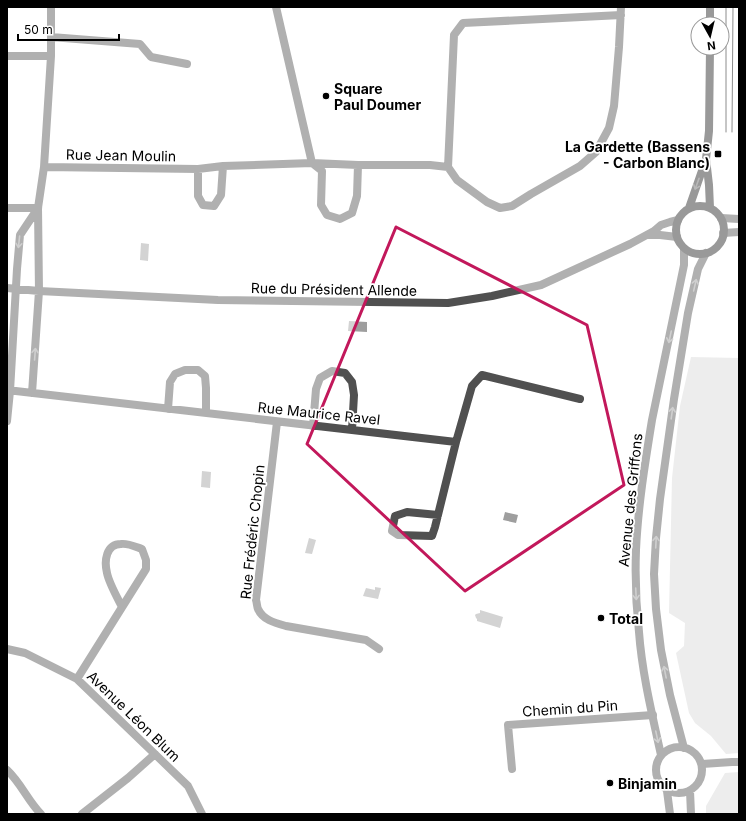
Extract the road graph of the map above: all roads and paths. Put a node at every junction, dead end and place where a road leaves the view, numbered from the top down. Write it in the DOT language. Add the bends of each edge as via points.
graph roads {
  1 [pos="51,7"];
  2 [pos="276,7"];
  3 [pos="621,11"];
  4 [pos="51,37"];
  5 [pos="7,56"];
  6 [pos="51,56"];
  7 [pos="710,56"];
  8 [pos="187,64"];
  9 [pos="706,159"];
  10 [pos="312,163"];
  11 [pos="358,165"];
  12 [pos="223,166"];
  13 [pos="44,167"];
  14 [pos="448,167"];
  15 [pos="198,169"];
  16 [pos="7,208"];
  17 [pos="38,208"];
  18 [pos="689,208"];
  19 [pos="710,208"];
  20 [pos="721,218"];
  21 [pos="739,219"];
  22 [pos="678,220"];
  23 [pos="739,232"];
  24 [pos="723,233"];
  25 [pos="647,235"];
  26 [pos="677,238"];
  27 [pos="684,249"];
  28 [pos="706,253"];
  29 [pos="11,288"];
  30 [pos="39,291"];
  31 [pos="8,390"];
  32 [pos="32,393"];
  33 [pos="580,399"];
  34 [pos="168,409"];
  35 [pos="206,414"];
  36 [pos="7,421"];
  37 [pos="277,422"];
  38 [pos="313,426"];
  39 [pos="352,430"];
  40 [pos="456,442"];
  41 [pos="438,515"];
  42 [pos="122,607"];
  43 [pos="7,649"];
  44 [pos="379,649"];
  45 [pos="77,679"];
  46 [pos="653,715"];
  47 [pos="684,748"];
  48 [pos="155,754"];
  49 [pos="661,755"];
  50 [pos="739,762"];
  51 [pos="702,764"];
  52 [pos="512,769"];
  53 [pos="7,770"];
  54 [pos="667,791"];
  55 [pos="690,791"];
  56 [pos="41,814"];
  57 [pos="82,814"];
  58 [pos="202,814"];
  59 [pos="670,814"];
  60 [pos="690,814"];
  1 -- 4 [label="street"];
  2 -- 10 [label="street"];
  3 -- 14 [label="street" via="463,23 454,35"];
  3 -- 14 [label="street" via="614,106 609,128 596,152 580,166 512,206 500,208 487,202 457,180"];
  4 -- 6 [label="street"];
  4 -- 8 [label="street" via="140,44 151,57"];
  5 -- 6 [label="street"];
  6 -- 13 [label="street"];
  7 -- 9 [label="main road"];
  9 -- 18 [label="main road, one-way"];
  9 -- 19 [label="main road"];
  10 -- 11 [label="street, Rue Jean Moulin"];
  10 -- 11 [label="street" via="322,171 322,205 326,214 340,218 352,213 357,196"];
  10 -- 12 [label="street, Rue Jean Moulin"];
  11 -- 14 [label="street, Rue Jean Moulin"];
  12 -- 15 [label="street, Rue Jean Moulin"];
  12 -- 15 [label="street" via="221,195 214,206 203,205 198,196"];
  13 -- 15 [label="street, Rue Jean Moulin"];
  13 -- 17 [label="street"];
  16 -- 17 [label="street"];
  17 -- 29 [label="street, one-way" via="20,236"];
  17 -- 30 [label="street"];
  18 -- 19 [label="main road"];
  18 -- 22 [label="main road"];
  19 -- 20 [label="main road"];
  20 -- 21 [label="street"];
  20 -- 24 [label="main road"];
  22 -- 25 [label="street, Rue du Président Allende" via="661,225"];
  22 -- 26 [label="main road"];
  23 -- 24 [label="street"];
  24 -- 28 [label="main road" via="718,246"];
  25 -- 26 [label="street"];
  25 -- 30 [label="street, Rue du Président Allende" via="541,285 448,303 218,300"];
  26 -- 27 [label="main road"];
  27 -- 28 [label="main road" via="698,254"];
  27 -- 46 [label="street, Avenue des Griffons, one-way" via="684,265 648,444 636,549 639,633"];
  47 -- 28 [label="street, one-way" via="660,650 654,574 660,499 674,399 698,269"];
  29 -- 30 [label="street, Rue du Président Allende"];
  29 -- 31 [label="street"];
  32 -- 30 [label="street, one-way"];
  31 -- 32 [label="street, Rue Maurice Ravel"];
  31 -- 36 [label="street"];
  32 -- 34 [label="street, Rue Maurice Ravel"];
  33 -- 40 [label="street" via="482,375 472,386"];
  34 -- 35 [label="street, Rue Maurice Ravel"];
  34 -- 35 [label="street" via="170,382 175,374 185,370 198,370 205,376"];
  35 -- 37 [label="street, Rue Maurice Ravel"];
  37 -- 38 [label="street, Rue Maurice Ravel"];
  37 -- 44 [label="street, Rue Frédéric Chopin" via="256,600 258,610 273,622 366,640"];
  38 -- 39 [label="street, Rue Maurice Ravel"];
  38 -- 39 [label="street" via="316,389 320,378 332,371 345,374 352,382"];
  39 -- 40 [label="street, Rue Maurice Ravel"];
  40 -- 41 [label="street"];
  41 -- 41 [label="street" via="432,536 398,535 392,531 395,516 407,512"];
  42 -- 42 [label="street" via="146,569 142,549 122,543 113,545 108,551 106,566"];
  42 -- 45 [label="street"];
  43 -- 45 [label="street, Avenue Léon Blum" via="25,653"];
  45 -- 48 [label="street, Avenue Léon Blum"];
  46 -- 49 [label="street, Avenue des Griffons, one-way"];
  46 -- 52 [label="street, Chemin du Pin" via="508,725"];
  47 -- 49 [label="street" via="672,748"];
  47 -- 51 [label="street" via="695,754"];
  48 -- 57 [label="street"];
  48 -- 58 [label="street, Avenue Léon Blum" via="188,786"];
  49 -- 54 [label="street" via="657,761 656,774 661,786"];
  50 -- 51 [label="street"];
  51 -- 55 [label="street" via="700,780"];
  53 -- 56 [label="street" via="15,777"];
  54 -- 55 [label="street" via="674,794"];
  54 -- 59 [label="street"];
  55 -- 60 [label="street"];
}
